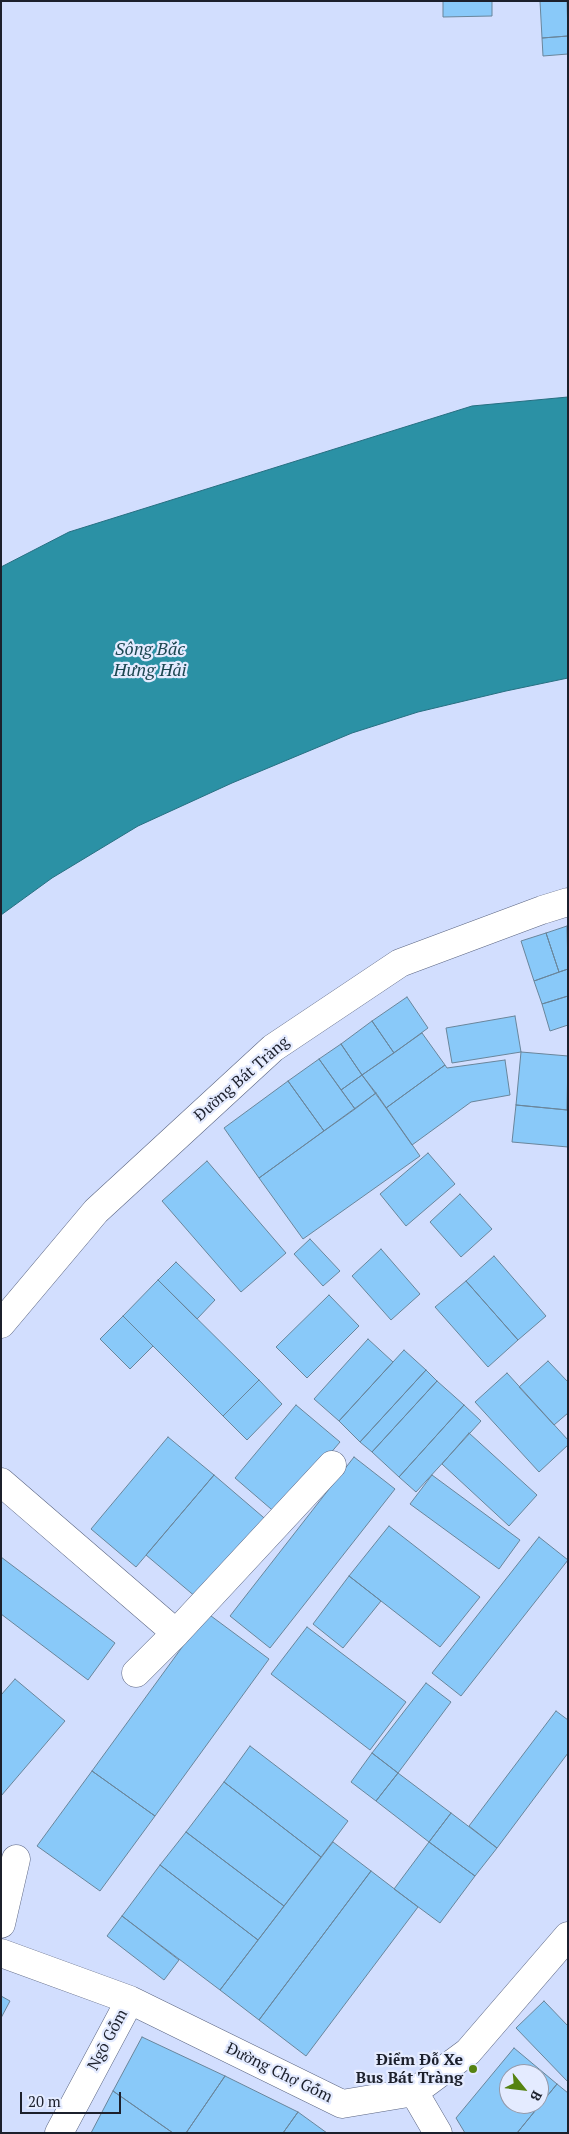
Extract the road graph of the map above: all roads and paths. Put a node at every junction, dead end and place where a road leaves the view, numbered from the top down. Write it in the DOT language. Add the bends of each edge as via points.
graph roads {
  1 [pos="568,902"];
  2 [pos="1,1324"];
  3 [pos="332,1465"];
  4 [pos="1,1482"];
  5 [pos="176,1634"];
  6 [pos="136,1673"];
  7 [pos="16,1859"];
  8 [pos="1,1924"];
  9 [pos="567,1939"];
  10 [pos="1,1953"];
  11 [pos="130,2000"];
  12 [pos="414,2092"];
  13 [pos="59,2133"];
  14 [pos="438,2133"];
  1 -- 2 [label="street, Đường Bát Tràng" via="400,964 273,1048 96,1211"];
  3 -- 5 [label="street"];
  4 -- 5 [label="street"];
  5 -- 6 [label="street"];
  7 -- 8 [label="street"];
  9 -- 12 [label="street, Đường Chợ Gốm" via="468,2052"];
  10 -- 11 [label="street, Đường Chợ Gốm"];
  11 -- 12 [label="street, Đường Chợ Gốm" via="342,2104"];
  11 -- 13 [label="street, Ngõ Gốm"];
  12 -- 14 [label="street"];
}
